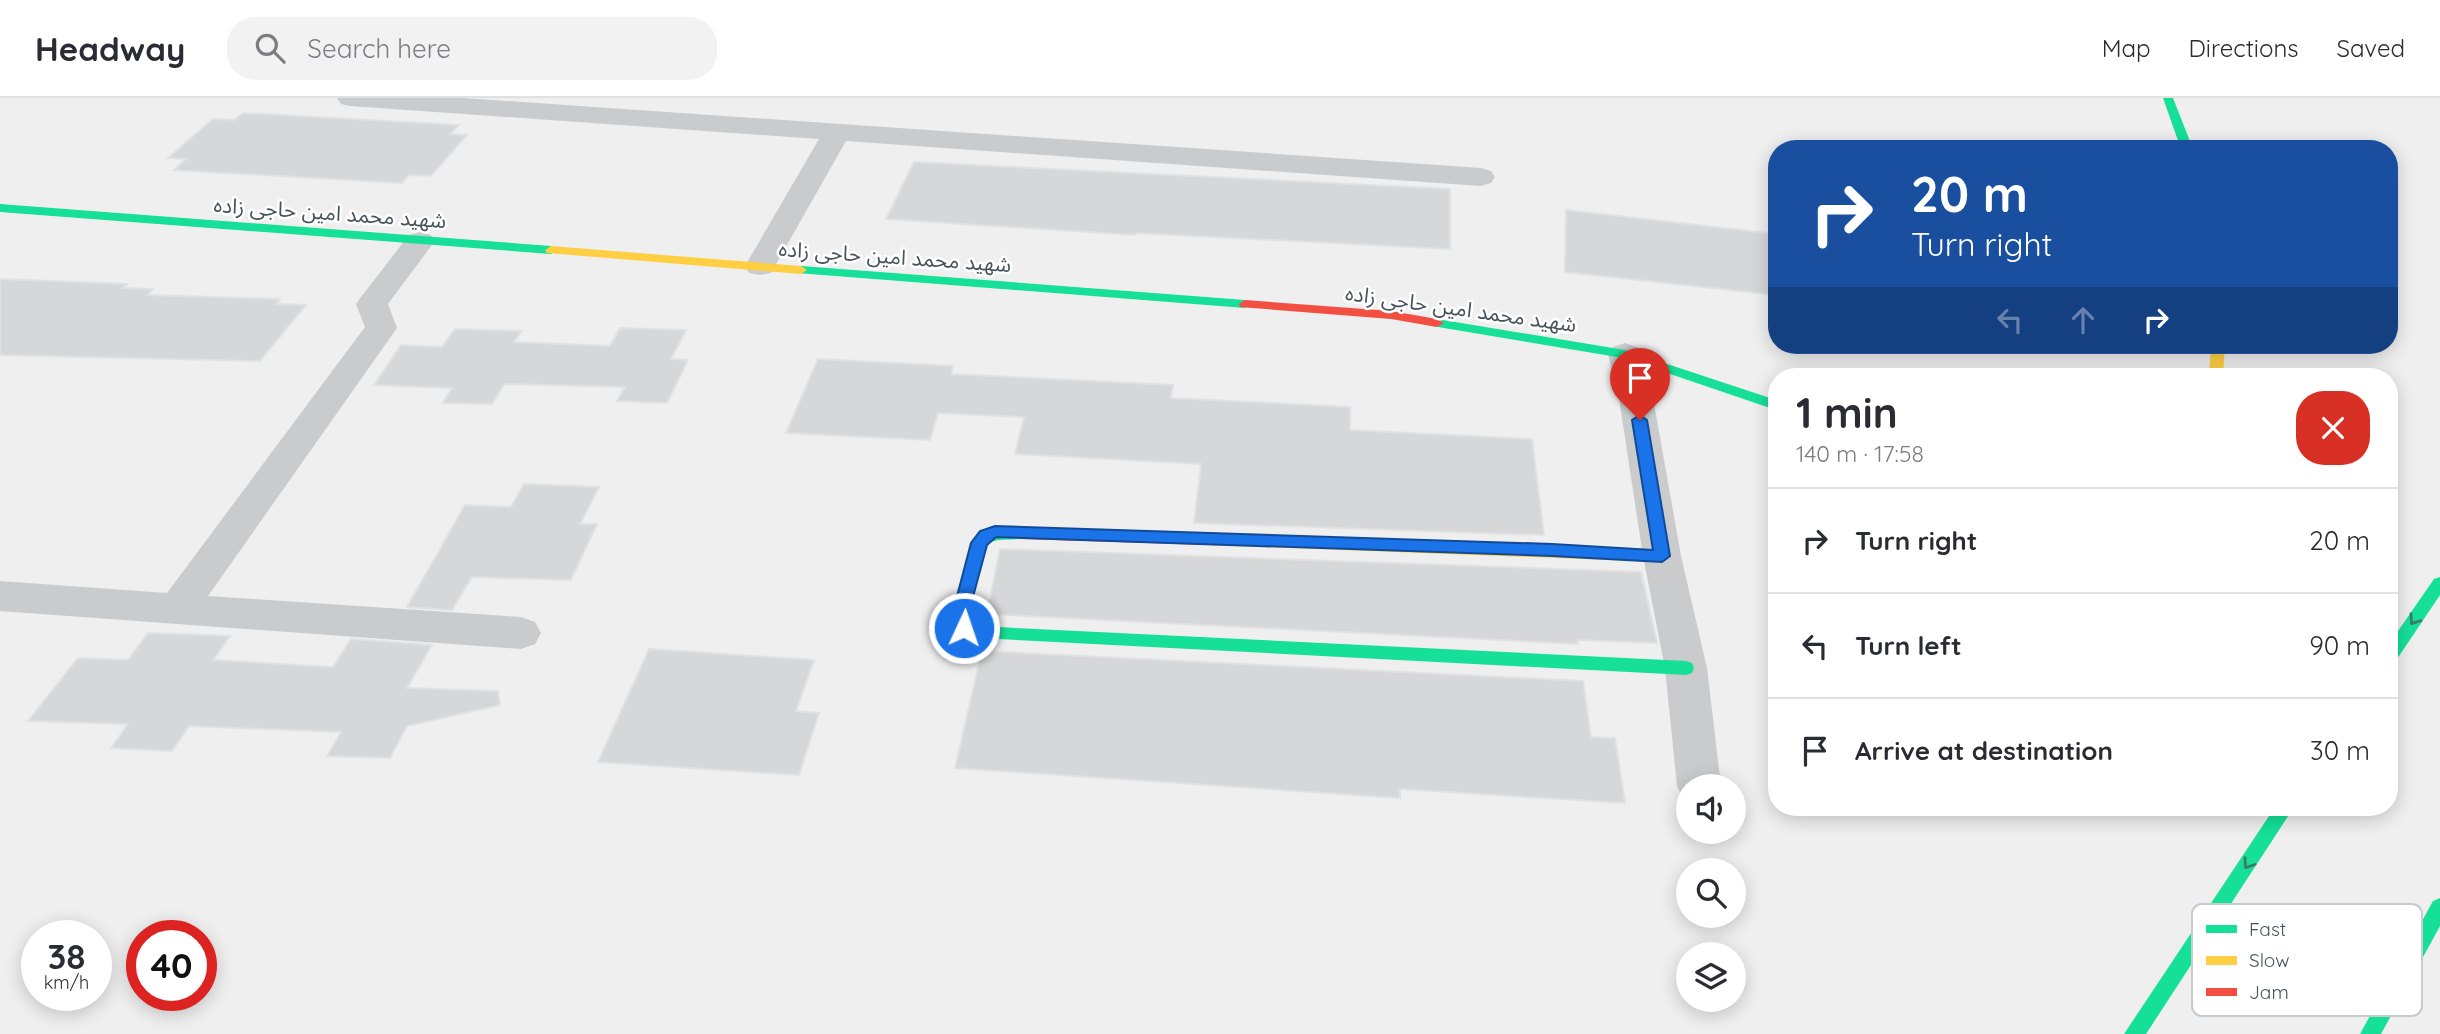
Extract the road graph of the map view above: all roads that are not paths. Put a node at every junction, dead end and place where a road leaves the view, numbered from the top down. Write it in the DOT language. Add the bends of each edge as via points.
graph roads {
  1 [pos="349,98"];
  2 [pos="2168,98"];
  3 [pos="837,132"];
  4 [pos="2183,140"];
  5 [pos="1481,177"];
  6 [pos="0,208"];
  7 [pos="420,241"];
  8 [pos="760,266"];
  9 [pos="1625,354"];
  10 [pos="1768,402"];
  11 [pos="1662,556"];
  12 [pos="2440,583"];
  13 [pos="0,596"];
  14 [pos="178,607"];
  15 [pos="521,633"];
  16 [pos="2398,644"];
  17 [pos="1686,668"];
  18 [pos="1698,774"];
  19 [pos="2279,816"];
  20 [pos="2220,904"];
  21 [pos="2440,907"];
  22 [pos="2422,940"];
  23 [pos="2192,947"];
  24 [pos="2380,1016"];
  25 [pos="2134,1034"];
  26 [pos="2370,1034"];
  1 -- 3 [label="street"];
  2 -- 4 [label="street"];
  3 -- 5 [label="street"];
  3 -- 8 [label="street"];
  6 -- 7 [label="street, شهید محمد امین حاجی زاده"];
  7 -- 8 [label="street, شهید محمد امین حاجی زاده"];
  7 -- 14 [label="street" via="372,304 381,328"];
  8 -- 9 [label="street, شهید محمد امین حاجی زاده" via="1391,314"];
  9 -- 10 [label="street, شهید محمد امین حاجی زاده"];
  9 -- 11 [label="street"];
  11 -- 17 [label="street"];
  11 -- 17 [label="street" via="995,532 979,543 959,619 964,628 978,632"];
  12 -- 16 [label="street, one-way"];
  13 -- 14 [label="street"];
  14 -- 15 [label="street"];
  17 -- 18 [label="street"];
  19 -- 20 [label="street, one-way"];
  21 -- 22 [label="street"];
  23 -- 25 [label="street, one-way"];
  24 -- 26 [label="street"];
}
